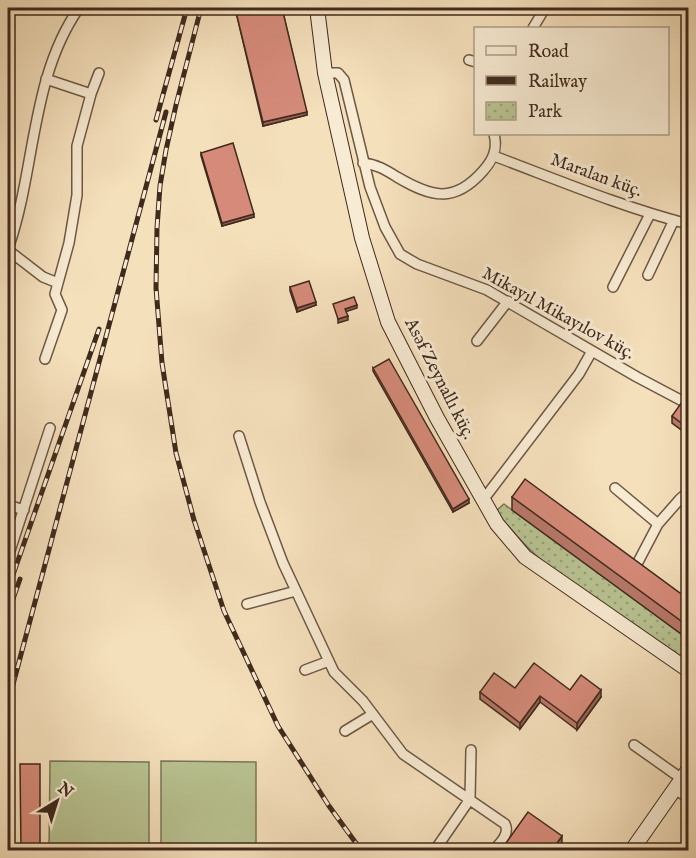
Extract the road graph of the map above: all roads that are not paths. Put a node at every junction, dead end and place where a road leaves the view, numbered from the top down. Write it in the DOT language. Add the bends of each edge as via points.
graph roads {
  1 [pos="79,8"];
  2 [pos="317,8"];
  3 [pos="545,8"];
  4 [pos="534,27"];
  5 [pos="99,73"];
  6 [pos="325,73"];
  7 [pos="46,79"];
  8 [pos="91,94"];
  9 [pos="494,135"];
  10 [pos="494,156"];
  11 [pos="363,163"];
  12 [pos="650,214"];
  13 [pos="674,220"];
  14 [pos="688,224"];
  15 [pos="8,249"];
  16 [pos="648,275"];
  17 [pos="58,283"];
  18 [pos="613,288"];
  19 [pos="508,301"];
  20 [pos="477,341"];
  21 [pos="592,351"];
  22 [pos="45,359"];
  23 [pos="688,404"];
  24 [pos="50,428"];
  25 [pos="239,436"];
  26 [pos="615,488"];
  27 [pos="688,492"];
  28 [pos="483,500"];
  29 [pos="8,505"];
  30 [pos="24,510"];
  31 [pos="658,524"];
  32 [pos="8,556"];
  33 [pos="637,564"];
  34 [pos="296,591"];
  35 [pos="247,604"];
  36 [pos="329,661"];
  37 [pos="305,670"];
  38 [pos="688,670"];
  39 [pos="373,714"];
  40 [pos="345,731"];
  41 [pos="634,745"];
  42 [pos="471,750"];
  43 [pos="682,780"];
  44 [pos="688,798"];
  45 [pos="470,799"];
  46 [pos="435,850"];
  47 [pos="494,850"];
  48 [pos="634,850"];
  1 -- 7 [label="street" via="63,32"];
  2 -- 6 [label="main road, Asəf Zeynallı küç."];
  3 -- 4 [label="street"];
  5 -- 8 [label="street"];
  6 -- 11 [label="street, Mikayıl Mikayılov küç." via="338,73 344,80"];
  6 -- 28 [label="main road, Asəf Zeynallı küç." via="353,206 388,322"];
  7 -- 8 [label="street"];
  7 -- 15 [label="street" via="21,207"];
  8 -- 17 [label="street" via="77,146 77,195"];
  9 -- 10 [label="street"];
  10 -- 11 [label="street" via="468,186 447,195 413,186 378,166"];
  10 -- 12 [label="street, Maralan küç."];
  11 -- 19 [label="street, Mikayıl Mikayılov küç." via="385,227 400,254"];
  12 -- 13 [label="street, Maralan küç."];
  12 -- 18 [label="street"];
  13 -- 14 [label="street, Maralan küç."];
  13 -- 16 [label="street"];
  15 -- 17 [label="street" via="43,277"];
  17 -- 22 [label="street" via="55,294 62,310"];
  19 -- 20 [label="street"];
  19 -- 21 [label="street, Mikayıl Mikayılov küç."];
  21 -- 23 [label="street, Mikayıl Mikayılov küç."];
  21 -- 28 [label="street" via="579,374"];
  24 -- 30 [label="street"];
  25 -- 34 [label="street" via="260,502"];
  26 -- 31 [label="street"];
  27 -- 31 [label="street"];
  28 -- 38 [label="main road, Asəf Zeynallı küç." via="502,531 525,557"];
  29 -- 30 [label="street"];
  30 -- 32 [label="street"];
  31 -- 33 [label="street"];
  34 -- 35 [label="street"];
  34 -- 36 [label="street"];
  36 -- 37 [label="street"];
  36 -- 39 [label="street" via="339,679"];
  39 -- 40 [label="street"];
  39 -- 45 [label="street" via="403,754"];
  41 -- 43 [label="street"];
  42 -- 45 [label="street"];
  43 -- 44 [label="street"];
  43 -- 48 [label="main road"];
  45 -- 46 [label="street"];
  45 -- 47 [label="street" via="500,819 507,829"];
}
